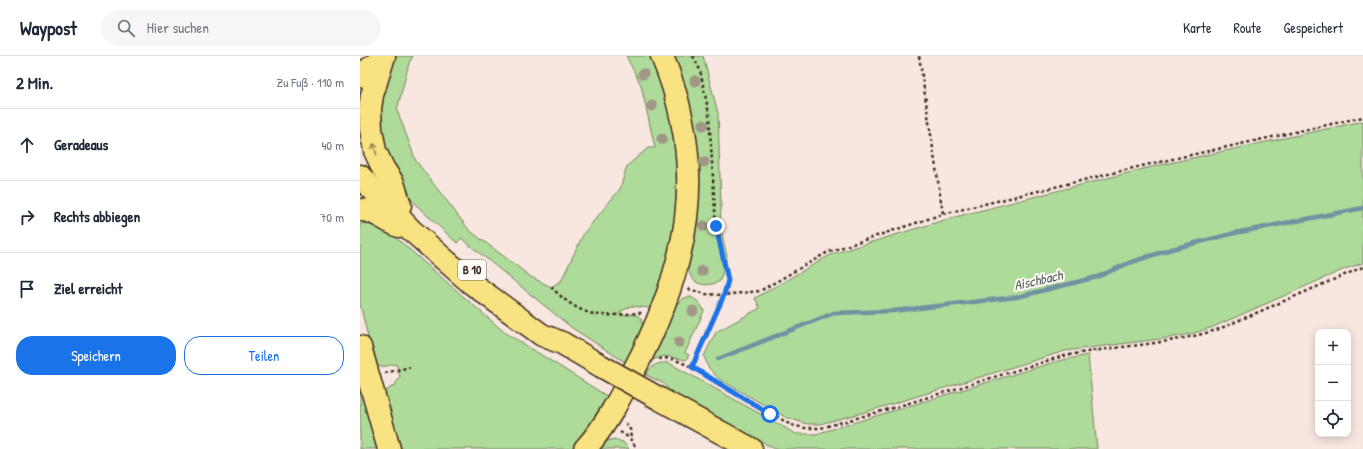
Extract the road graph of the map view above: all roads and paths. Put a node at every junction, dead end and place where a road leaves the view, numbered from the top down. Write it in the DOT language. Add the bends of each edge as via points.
graph roads {
  1 [pos="662,56"];
  2 [pos="693,56"];
  3 [pos="919,56"];
  4 [pos="383,57"];
  5 [pos="360,76"];
  6 [pos="1363,117"];
  7 [pos="360,160"];
  8 [pos="360,176"];
  9 [pos="400,205"];
  10 [pos="360,210"];
  11 [pos="943,214"];
  12 [pos="411,230"];
  13 [pos="1363,267"];
  14 [pos="673,285"];
  15 [pos="551,288"];
  16 [pos="724,295"];
  17 [pos="623,313"];
  18 [pos="562,343"];
  19 [pos="360,347"];
  20 [pos="410,367"];
  21 [pos="368,378"];
  22 [pos="605,421"];
  23 [pos="389,449"];
  24 [pos="585,449"];
  25 [pos="635,449"];
  26 [pos="752,449"];
  1 -- 14 [label="main road" via="683,126 689,190 685,238"];
  2 -- 16 [label="path" via="700,70 709,114 715,218 728,280"];
  3 -- 11 [label="path"];
  4 -- 5 [label="main road"];
  9 -- 4 [label="main road, one-way" via="393,183 375,151 370,129 372,95"];
  6 -- 11 [label="path" via="1150,164"];
  7 -- 9 [label="main road, B 10"];
  8 -- 12 [label="main road, B 10"];
  9 -- 18 [label="main road, B 10" via="448,250 549,329"];
  10 -- 12 [label="main road" via="378,214 392,224"];
  11 -- 16 [label="path" via="828,252 760,291"];
  12 -- 18 [label="main road, B 10" via="470,283 508,312 542,335"];
  13 -- 16 [label="path" via="1196,337 1060,357 821,428 791,425 692,367"];
  14 -- 16 [label="path" via="706,294"];
  14 -- 22 [label="main road" via="641,357"];
  15 -- 17 [label="path" via="569,304 584,311 601,315"];
  18 -- 26 [label="main road, B 10, bridge"];
  19 -- 21 [label="main road"];
  20 -- 21 [label="path"];
  21 -- 23 [label="main road"];
  22 -- 24 [label="main road"];
  22 -- 25 [label="path" via="630,439"];
}
